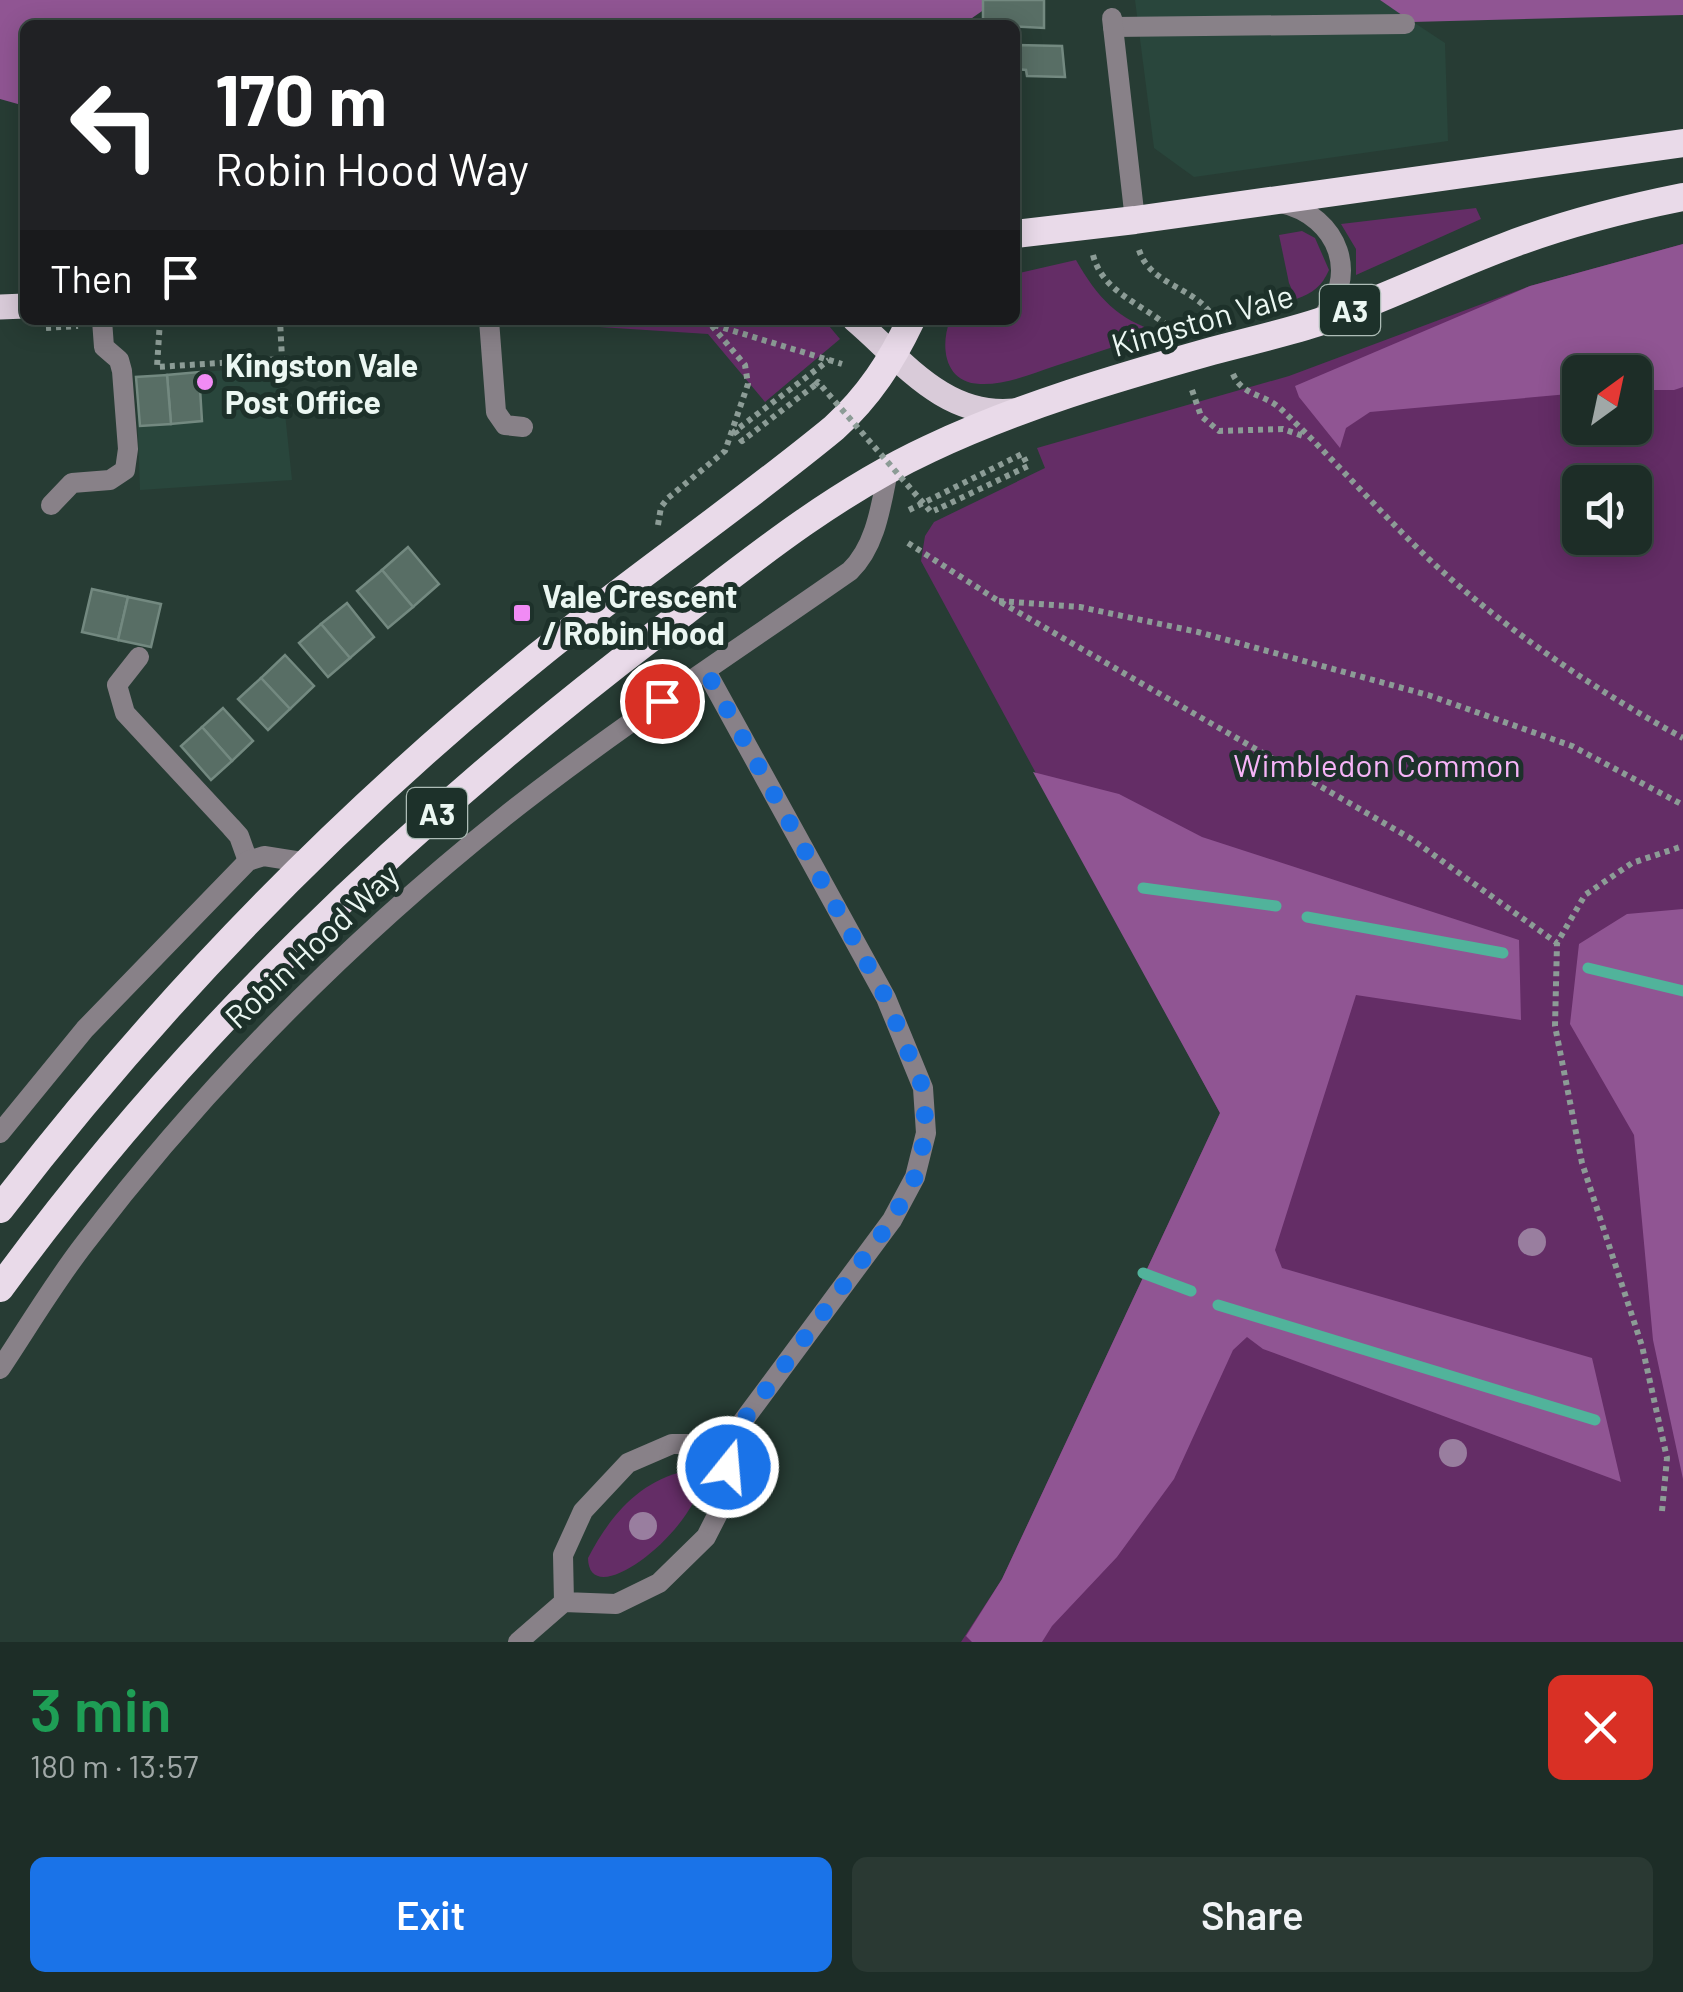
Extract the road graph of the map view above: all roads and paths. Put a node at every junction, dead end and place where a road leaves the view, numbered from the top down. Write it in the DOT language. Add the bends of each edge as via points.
graph roads {
  1 [pos="1405,24"];
  2 [pos="1683,143"];
  3 [pos="1683,197"];
  4 [pos="1264,202"];
  5 [pos="1135,220"];
  6 [pos="1020,233"];
  7 [pos="1139,252"];
  8 [pos="1094,259"];
  9 [pos="1316,323"];
  10 [pos="102,325"];
  11 [pos="160,325"];
  12 [pos="280,325"];
  13 [pos="489,325"];
  14 [pos="711,325"];
  15 [pos="718,325"];
  16 [pos="860,325"];
  17 [pos="909,325"];
  18 [pos="1218,325"];
  19 [pos="1176,337"];
  20 [pos="894,356"];
  21 [pos="825,362"];
  22 [pos="842,364"];
  23 [pos="1236,380"];
  24 [pos="1193,394"];
  25 [pos="1023,408"];
  26 [pos="523,427"];
  27 [pos="1316,446"];
  28 [pos="888,471"];
  29 [pos="51,506"];
  30 [pos="909,510"];
  31 [pos="658,526"];
  32 [pos="908,542"];
  33 [pos="997,600"];
  34 [pos="139,657"];
  35 [pos="706,671"];
  36 [pos="1683,738"];
  37 [pos="1683,805"];
  38 [pos="1683,846"];
  39 [pos="248,861"];
  40 [pos="308,864"];
  41 [pos="1556,943"];
  42 [pos="0,1133"];
  43 [pos="0,1210"];
  44 [pos="0,1288"];
  45 [pos="0,1368"];
  46 [pos="726,1444"];
  47 [pos="1662,1511"];
  48 [pos="564,1602"];
  49 [pos="518,1642"];
  1 -- 5 [label="street" via="1113,22"];
  2 -- 4 [label="highway"];
  3 -- 9 [label="highway, Kingston Vale / A3" via="1511,244"];
  4 -- 5 [label="highway"];
  4 -- 9 [label="street" via="1303,209 1319,220 1339,254 1338,293"];
  5 -- 6 [label="highway"];
  7 -- 18 [label="path" via="1151,272 1193,294"];
  8 -- 19 [label="path" via="1129,302"];
  9 -- 25 [label="highway, Kingston Vale / A3"];
  10 -- 29 [label="street" via="104,347 122,371 125,470 110,480 72,483"];
  11 -- 12 [label="path" via="157,367 282,359"];
  13 -- 26 [label="street" via="496,412 505,425"];
  14 -- 31 [label="path" via="744,365 748,384 725,451 668,498"];
  15 -- 21 [label="path"];
  16 -- 20 [label="main road, A3"];
  17 -- 20 [label="highway, A3"];
  20 -- 25 [label="main road, A3" via="960,404 998,412"];
  20 -- 40 [label="highway, Robin Hood Way / A3" via="834,428 539,655"];
  21 -- 22 [label="path"];
  21 -- 30 [label="path, bridge" via="735,431 742,441 818,382 932,512 1028,466 1022,454 924,502"];
  23 -- 27 [label="path" via="1272,402"];
  24 -- 27 [label="path" via="1201,416 1220,431 1283,429"];
  25 -- 28 [label="highway, Robin Hood Way / A3"];
  27 -- 36 [label="path" via="1469,594 1570,668"];
  28 -- 35 [label="street, Robin Hood Way" via="858,564"];
  28 -- 44 [label="highway, Robin Hood Way / A3" via="808,520 656,633 399,846 183,1060"];
  32 -- 33 [label="path"];
  33 -- 37 [label="path" via="1080,607 1198,632 1428,695 1572,746"];
  33 -- 41 [label="path" via="1410,838"];
  34 -- 39 [label="street" via="117,686 125,713 232,827"];
  35 -- 45 [label="street, Robin Hood Way" via="505,817 330,970 163,1148 84,1244"];
  35 -- 46 [label="street" via="886,998 923,1088 926,1133 915,1177 892,1220"];
  38 -- 41 [label="path" via="1632,863 1586,895"];
  39 -- 40 [label="street, Robin Hood Way" via="264,856"];
  39 -- 42 [label="street" via="84,1029"];
  40 -- 43 [label="highway, Robin Hood Way / A3" via="149,1028"];
  41 -- 47 [label="path" via="1556,1026 1582,1163 1642,1346 1667,1458"];
  46 -- 48 [label="street" via="672,1444 628,1463 583,1511 563,1556"];
  46 -- 48 [label="street" via="730,1490 706,1537 659,1583 616,1604"];
  48 -- 49 [label="street"];
}
